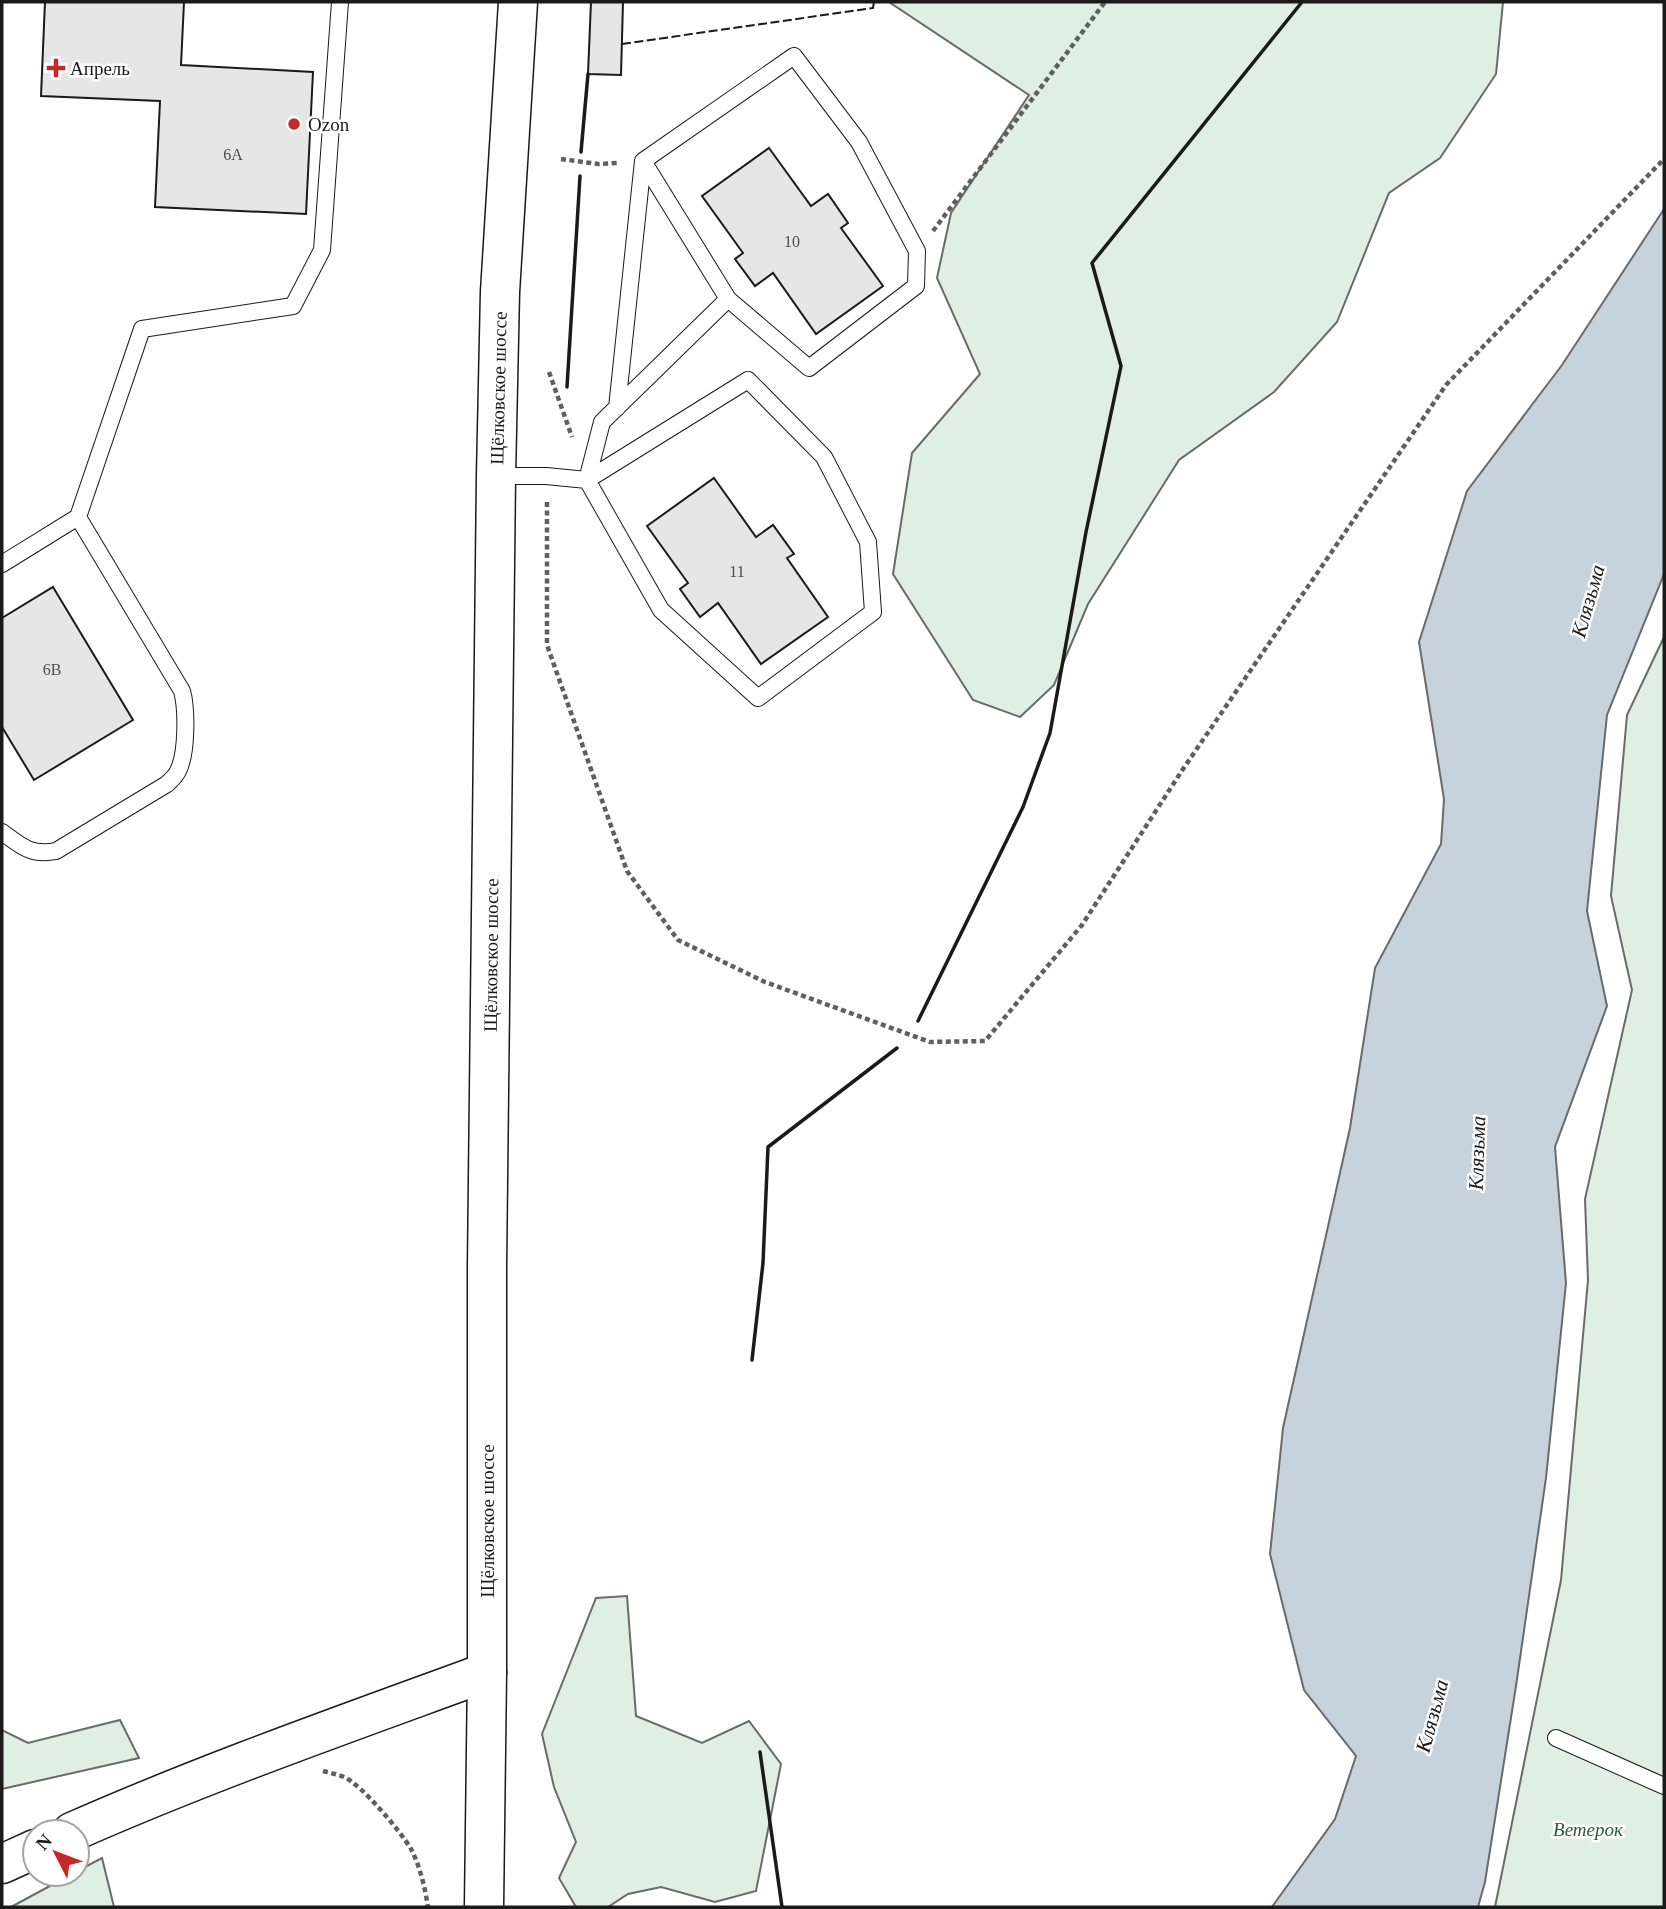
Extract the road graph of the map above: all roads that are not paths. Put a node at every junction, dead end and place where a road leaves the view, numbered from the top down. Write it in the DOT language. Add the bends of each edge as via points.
graph roads {
  1 [pos="340,2"];
  2 [pos="518,2"];
  3 [pos="643,161"];
  4 [pos="728,299"];
  5 [pos="617,408"];
  6 [pos="496,475"];
  7 [pos="587,480"];
  8 [pos="78,517"];
  9 [pos="2,564"];
  10 [pos="2,832"];
  11 [pos="487,1672"];
  12 [pos="1556,1738"];
  13 [pos="1664,1786"];
  14 [pos="91,1824"];
  15 [pos="21,1855"];
  16 [pos="2,1864"];
  17 [pos="484,1907"];
  1 -- 8 [label="lane" via="322,250 293,306 142,328"];
  2 -- 6 [label="main road, Щёлковское шоссе" via="500,292"];
  3 -- 4 [label="lane"];
  3 -- 4 [label="lane" via="793,56 859,142 917,251 916,286 809,368"];
  3 -- 5 [label="lane"];
  4 -- 5 [label="lane"];
  5 -- 7 [label="lane" via="602,422"];
  6 -- 7 [label="lane"];
  6 -- 11 [label="main road, Щёлковское шоссе" via="486,1267"];
  7 -- 7 [label="lane" via="748,380 824,457 868,542 873,612 758,698 661,610"];
  8 -- 9 [label="lane"];
  8 -- 10 [label="lane" via="182,691 186,712 183,760 167,784 56,851 29,851"];
  11 -- 14 [label="main road" via="253,1757"];
  11 -- 17 [label="main road, Щёлковское шоссе"];
  12 -- 13 [label="lane"];
  15 -- 16 [label="main road"];
}
